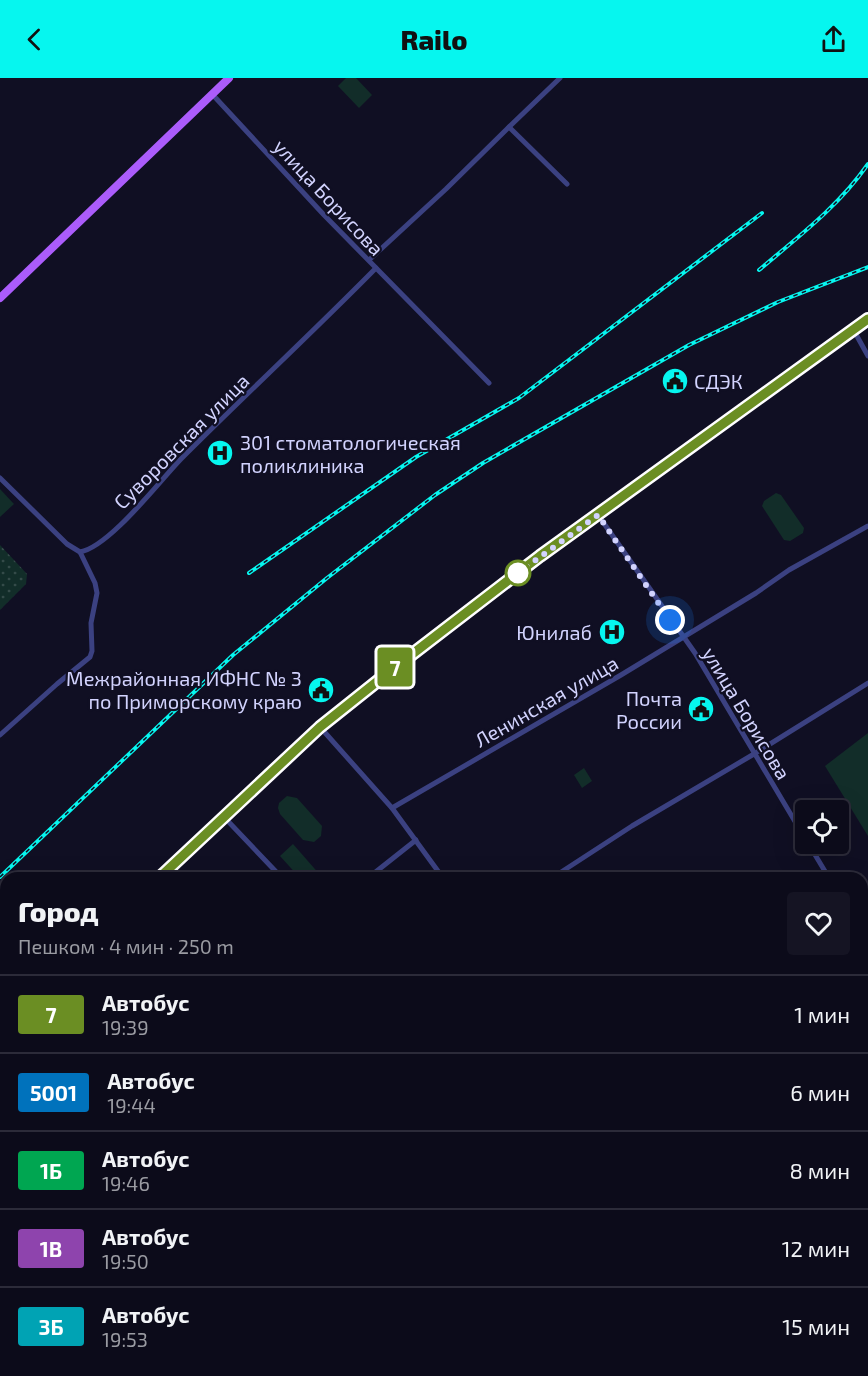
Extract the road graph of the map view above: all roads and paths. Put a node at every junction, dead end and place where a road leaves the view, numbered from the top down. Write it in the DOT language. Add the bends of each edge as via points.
graph roads {
  1 [pos="229,78"];
  2 [pos="560,78"];
  3 [pos="212,94"];
  4 [pos="508,127"];
  5 [pos="567,184"];
  6 [pos="369,260"];
  7 [pos="376,268"];
  8 [pos="0,298"];
  9 [pos="868,319"];
  10 [pos="853,329"];
  11 [pos="868,356"];
  12 [pos="489,383"];
  13 [pos="0,478"];
  14 [pos="598,515"];
  15 [pos="868,526"];
  16 [pos="80,552"];
  17 [pos="682,638"];
  18 [pos="868,683"];
  19 [pos="320,727"];
  20 [pos="0,735"];
  21 [pos="754,754"];
  22 [pos="392,808"];
  23 [pos="224,817"];
  24 [pos="795,821"];
  25 [pos="416,840"];
  26 [pos="815,854"];
  27 [pos="165,872"];
  28 [pos="276,872"];
  29 [pos="376,872"];
  30 [pos="438,872"];
  31 [pos="561,872"];
  32 [pos="825,872"];
  1 -- 3 [label="main road"];
  2 -- 4 [label="street"];
  3 -- 6 [label="street, улица Борисова"];
  3 -- 8 [label="main road"];
  4 -- 5 [label="street"];
  4 -- 6 [label="street"];
  6 -- 7 [label="street, улица Борисова"];
  7 -- 12 [label="street, улица Борисова"];
  7 -- 16 [label="street, Суворовская улица" via="123,522 97,544"];
  9 -- 10 [label="main road"];
  10 -- 11 [label="street"];
  10 -- 14 [label="main road"];
  13 -- 16 [label="street"];
  14 -- 17 [label="street, улица Борисова"];
  14 -- 19 [label="main road"];
  15 -- 17 [label="street, Ленинская улица" via="789,570"];
  16 -- 20 [label="street" via="97,593 90,657"];
  17 -- 21 [label="street, улица Борисова"];
  17 -- 22 [label="street, Ленинская улица"];
  18 -- 21 [label="street"];
  19 -- 22 [label="street"];
  19 -- 23 [label="main road"];
  21 -- 24 [label="street, улица Борисова"];
  21 -- 31 [label="street"];
  22 -- 25 [label="street"];
  23 -- 27 [label="main road"];
  23 -- 28 [label="street"];
  25 -- 29 [label="street"];
  25 -- 30 [label="street"];
  26 -- 32 [label="street, улица Борисова"];
}
